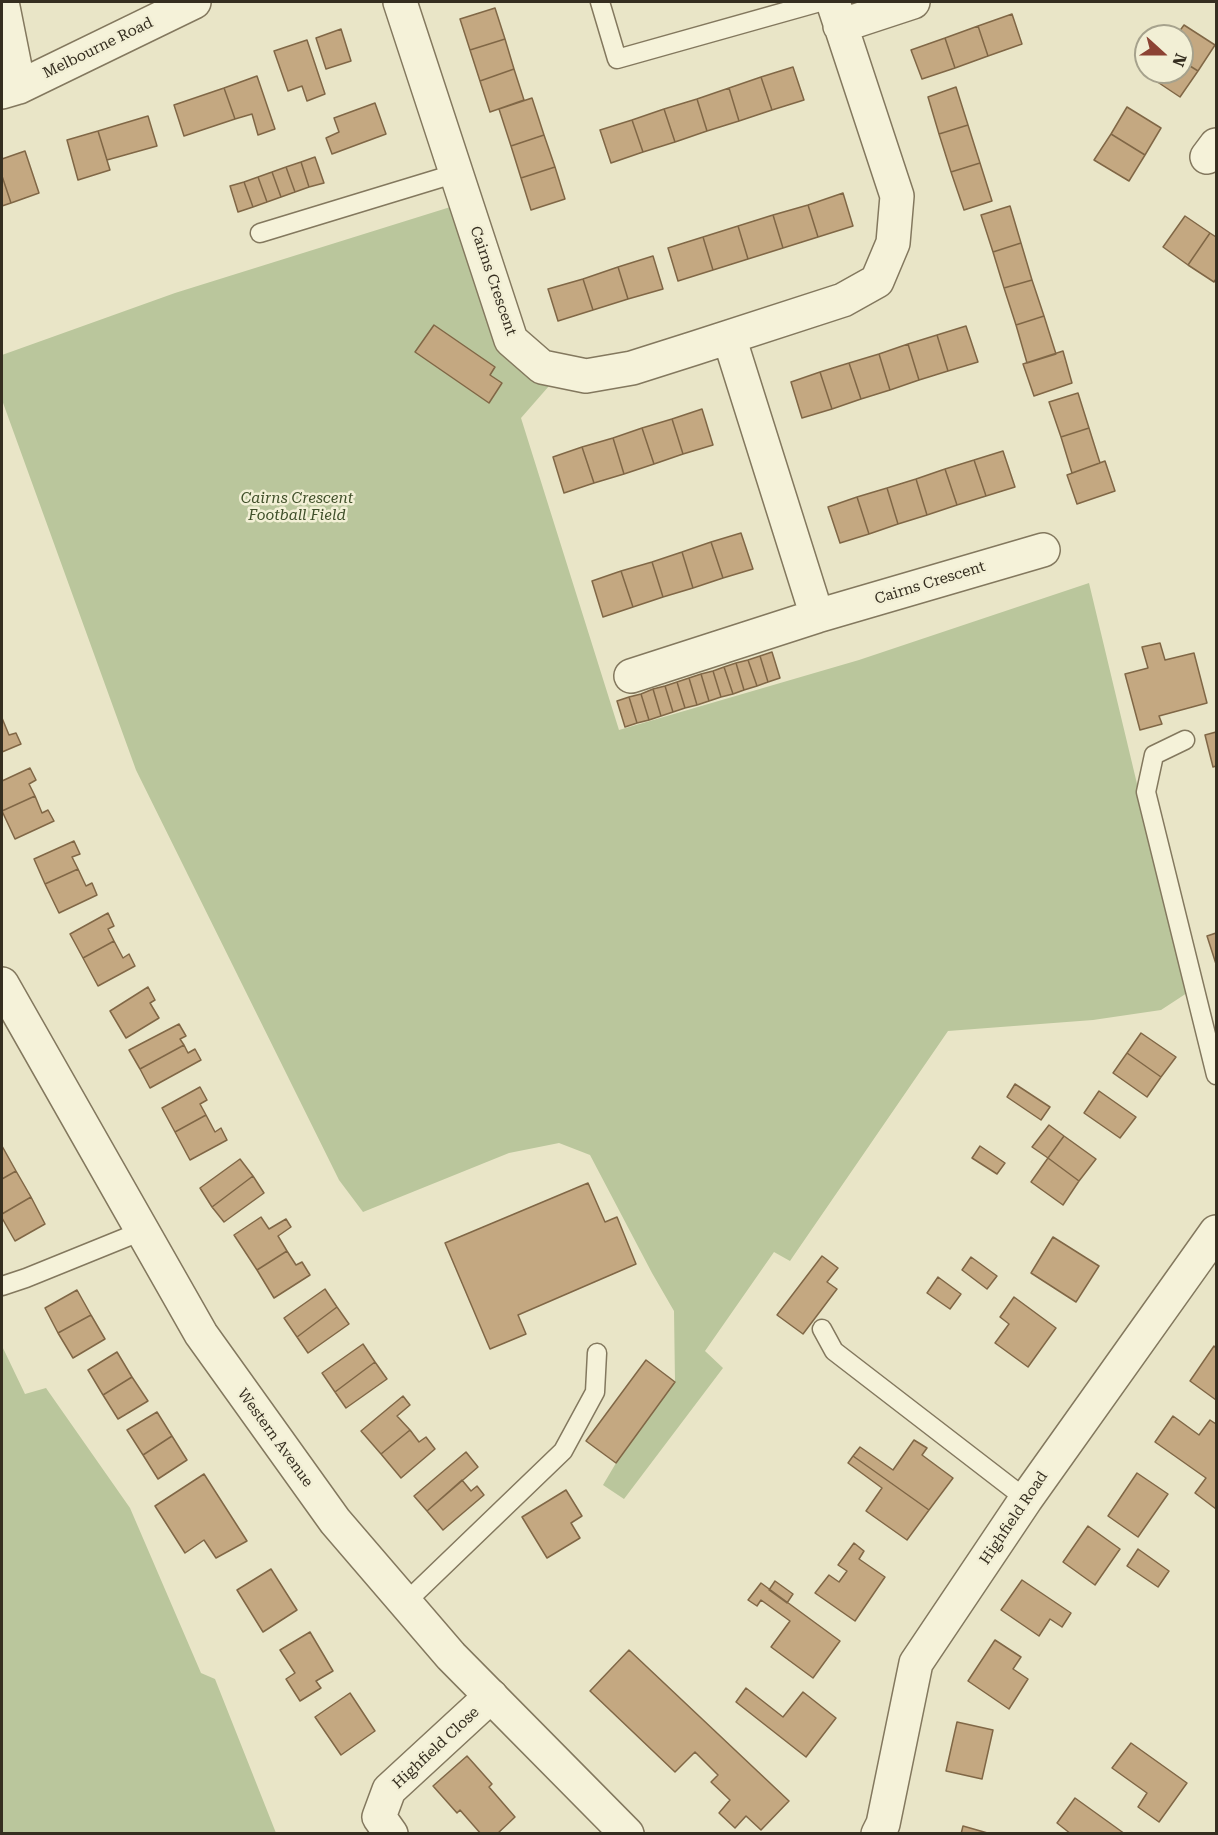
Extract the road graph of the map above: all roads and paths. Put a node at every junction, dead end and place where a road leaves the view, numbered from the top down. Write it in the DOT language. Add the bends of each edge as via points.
graph roads {
  1 [pos="2,2"];
  2 [pos="194,2"];
  3 [pos="400,2"];
  4 [pos="600,2"];
  5 [pos="913,2"];
  6 [pos="831,10"];
  7 [pos="10,90"];
  8 [pos="457,173"];
  9 [pos="260,233"];
  10 [pos="729,337"];
  11 [pos="1043,550"];
  12 [pos="817,616"];
  13 [pos="631,676"];
  14 [pos="1185,740"];
  15 [pos="2,984"];
  16 [pos="1216,1075"];
  17 [pos="142,1231"];
  18 [pos="1216,1232"];
  19 [pos="2,1286"];
  20 [pos="822,1329"];
  21 [pos="597,1353"];
  22 [pos="1026,1499"];
  23 [pos="405,1603"];
  24 [pos="491,1696"];
  25 [pos="391,1833"];
  26 [pos="627,1833"];
  27 [pos="878,1833"];
  1 -- 7 [label="street"];
  2 -- 7 [label="street, Melbourne Road"];
  3 -- 8 [label="street, Cairns Crescent"];
  4 -- 6 [label="lane" via="617,59"];
  5 -- 6 [label="street"];
  6 -- 10 [label="street, Cairns Crescent" via="897,196 893,243 878,281 843,300"];
  8 -- 9 [label="lane"];
  8 -- 10 [label="street, Cairns Crescent" via="511,340 542,367 586,376 632,368"];
  10 -- 12 [label="street"];
  11 -- 12 [label="street, Cairns Crescent"];
  12 -- 13 [label="street, Cairns Crescent"];
  14 -- 16 [label="lane" via="1154,755 1146,792"];
  15 -- 17 [label="street, Western Avenue"];
  17 -- 19 [label="lane"];
  17 -- 23 [label="street, Western Avenue" via="201,1334 335,1521"];
  18 -- 22 [label="street, Highfield Road"];
  20 -- 22 [label="lane" via="834,1351"];
  21 -- 23 [label="lane" via="595,1392 563,1451"];
  22 -- 27 [label="street, Highfield Road" via="916,1663"];
  23 -- 24 [label="street, Western Avenue"];
  24 -- 25 [label="street, Highfield Close" via="389,1790 380,1817"];
  24 -- 26 [label="street, Western Avenue"];
}
